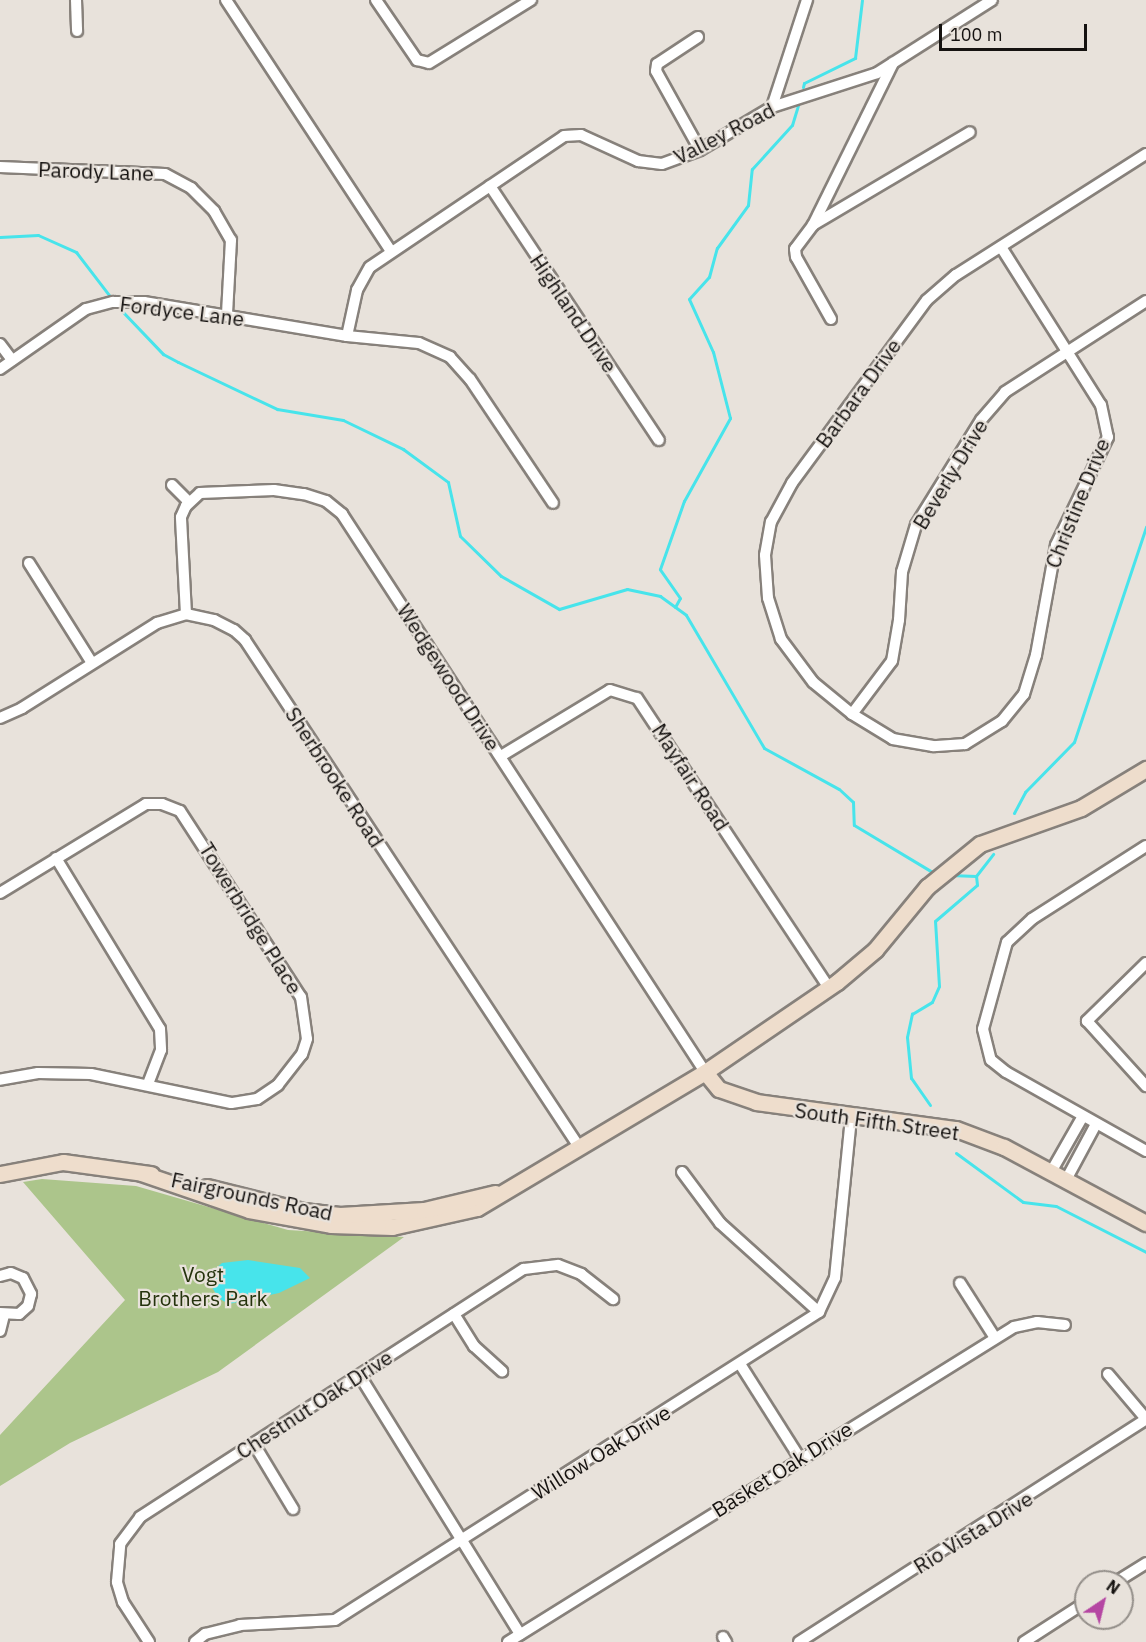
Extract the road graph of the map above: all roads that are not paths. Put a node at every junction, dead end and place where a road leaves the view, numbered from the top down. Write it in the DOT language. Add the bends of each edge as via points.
graph roads {
  1 [pos="76,0"];
  2 [pos="226,0"];
  3 [pos="376,0"];
  4 [pos="531,0"];
  5 [pos="807,0"];
  6 [pos="992,0"];
  7 [pos="76,31"];
  8 [pos="698,37"];
  9 [pos="894,63"];
  10 [pos="772,107"];
  11 [pos="970,132"];
  12 [pos="700,150"];
  13 [pos="1146,154"];
  14 [pos="0,168"];
  15 [pos="490,186"];
  16 [pos="813,225"];
  17 [pos="1001,247"];
  18 [pos="390,250"];
  19 [pos="1146,301"];
  20 [pos="227,315"];
  21 [pos="831,319"];
  22 [pos="347,336"];
  23 [pos="0,344"];
  24 [pos="1068,352"];
  25 [pos="12,360"];
  26 [pos="0,369"];
  27 [pos="658,440"];
  28 [pos="172,485"];
  29 [pos="189,502"];
  30 [pos="553,503"];
  31 [pos="29,563"];
  32 [pos="186,614"];
  33 [pos="92,663"];
  34 [pos="852,714"];
  35 [pos="0,718"];
  36 [pos="501,756"];
  37 [pos="1146,769"];
  38 [pos="1146,846"];
  39 [pos="56,858"];
  40 [pos="0,893"];
  41 [pos="1146,963"];
  42 [pos="829,988"];
  43 [pos="705,1072"];
  44 [pos="0,1080"];
  45 [pos="148,1084"];
  46 [pos="1146,1086"];
  47 [pos="1083,1116"];
  48 [pos="851,1118"];
  49 [pos="1096,1125"];
  50 [pos="579,1147"];
  51 [pos="1146,1151"];
  52 [pos="682,1172"];
  53 [pos="1051,1172"];
  54 [pos="0,1174"];
  55 [pos="1066,1180"];
  56 [pos="1146,1223"];
  57 [pos="0,1276"];
  58 [pos="960,1283"];
  59 [pos="612,1299"];
  60 [pos="819,1312"];
  61 [pos="2,1314"];
  62 [pos="454,1314"];
  63 [pos="1065,1325"];
  64 [pos="0,1331"];
  65 [pos="995,1338"];
  66 [pos="740,1364"];
  67 [pos="502,1371"];
  68 [pos="1108,1374"];
  69 [pos="360,1376"];
  70 [pos="1146,1419"];
  71 [pos="254,1444"];
  72 [pos="799,1457"];
  73 [pos="293,1509"];
  74 [pos="463,1539"];
  75 [pos="1074,1610"];
  76 [pos="520,1634"];
  77 [pos="149,1642"];
  78 [pos="195,1642"];
  79 [pos="508,1642"];
  80 [pos="799,1642"];
  81 [pos="1024,1642"];
  1 -- 7 [label="street"];
  2 -- 18 [label="street"];
  3 -- 4 [label="street" via="411,53 424,63 434,62"];
  5 -- 10 [label="street"];
  6 -- 9 [label="street, Valley Road"];
  8 -- 12 [label="street" via="657,64 656,71"];
  9 -- 10 [label="street, Valley Road" via="847,85 812,92"];
  9 -- 16 [label="street"];
  10 -- 12 [label="street, Valley Road"];
  11 -- 16 [label="street"];
  12 -- 15 [label="street, Valley Road" via="662,164 638,161 581,135 564,136"];
  13 -- 17 [label="street, Barbara Drive"];
  14 -- 20 [label="street, Parody Lane" via="165,174 191,188 214,211 231,240"];
  15 -- 18 [label="street, Valley Road"];
  15 -- 27 [label="street, Highland Drive"];
  16 -- 21 [label="street" via="798,241 796,257"];
  17 -- 24 [label="street, Christine Drive"];
  17 -- 34 [label="street, Barbara Drive" via="956,275 927,300 792,483 771,522 765,555 768,598 781,639 813,682"];
  18 -- 22 [label="street, Valley Road" via="370,267 357,290"];
  19 -- 24 [label="street, Beverly Drive"];
  20 -- 22 [label="street, Fordyce Lane"];
  20 -- 25 [label="street, Fordyce Lane" via="144,302 113,302 86,309"];
  22 -- 30 [label="street, Fordyce Lane" via="419,343 450,357 470,379"];
  23 -- 25 [label="street"];
  24 -- 34 [label="street, Beverly Drive" via="1005,392 987,412 916,525 902,572 892,661"];
  24 -- 34 [label="street, Christine Drive" via="1101,405 1108,437 1056,545 1036,655 1024,694 1002,721 964,744 933,746 893,739"];
  25 -- 26 [label="street, Fordyce Lane"];
  28 -- 29 [label="street"];
  29 -- 32 [label="street" via="181,517"];
  29 -- 36 [label="street, Wedgewood Drive" via="207,491 274,490 326,501 342,514"];
  31 -- 33 [label="street"];
  32 -- 33 [label="street" via="157,623"];
  32 -- 50 [label="street, Sherbrooke Road" via="214,620 245,640"];
  33 -- 35 [label="street"];
  36 -- 42 [label="street, Mayfair Road" via="610,690 637,698"];
  36 -- 43 [label="street, Wedgewood Drive"];
  37 -- 42 [label="street, Fairgrounds Road" via="1081,808 1007,833 962,856 917,898 875,950"];
  38 -- 47 [label="street" via="1018,929 1000,955 1000,976 985,1017 984,1045 990,1060"];
  39 -- 40 [label="street, Towerbridge Place"];
  39 -- 45 [label="street" via="160,1029 161,1050"];
  39 -- 45 [label="street, Towerbridge Place" via="146,804 162,804 180,811 302,997 307,1039 302,1054 278,1085 257,1099 219,1103"];
  41 -- 46 [label="street" via="1087,1021"];
  42 -- 43 [label="street, Fairgrounds Road"];
  43 -- 48 [label="street, South Fifth Street" via="727,1094"];
  43 -- 50 [label="street, Fairgrounds Road"];
  44 -- 45 [label="street, Towerbridge Place" via="38,1074 91,1074"];
  47 -- 49 [label="street"];
  47 -- 53 [label="street"];
  48 -- 53 [label="street, South Fifth Street" via="956,1129 1004,1147"];
  48 -- 60 [label="street" via="835,1278"];
  49 -- 51 [label="street"];
  49 -- 55 [label="street"];
  50 -- 54 [label="street, Fairgrounds Road" via="477,1208 392,1227 331,1225 249,1210 141,1173 63,1162"];
  52 -- 60 [label="street" via="720,1223"];
  53 -- 55 [label="street, South Fifth Street"];
  55 -- 56 [label="street, South Fifth Street"];
  57 -- 61 [label="street" via="23,1278 31,1294 24,1310"];
  58 -- 65 [label="street"];
  59 -- 62 [label="street, Chestnut Oak Drive" via="581,1274 558,1265 540,1266 524,1269"];
  60 -- 66 [label="street, Willow Oak Drive"];
  61 -- 64 [label="street"];
  62 -- 67 [label="street" via="474,1346"];
  62 -- 69 [label="street, Chestnut Oak Drive"];
  63 -- 65 [label="street, Basket Oak Drive" via="1026,1323"];
  65 -- 72 [label="street, Basket Oak Drive"];
  66 -- 72 [label="street"];
  66 -- 74 [label="street, Willow Oak Drive"];
  68 -- 70 [label="street"];
  69 -- 71 [label="street, Chestnut Oak Drive"];
  69 -- 74 [label="street"];
  70 -- 80 [label="street, Rio Vista Drive"];
  71 -- 73 [label="street"];
  71 -- 77 [label="street, Chestnut Oak Drive" via="140,1517 120,1544 117,1582 123,1602"];
  72 -- 76 [label="street, Basket Oak Drive"];
  74 -- 76 [label="street"];
  74 -- 78 [label="street, Willow Oak Drive" via="335,1620 240,1625 205,1634"];
  75 -- 81 [label="street"];
  76 -- 79 [label="street, Basket Oak Drive"];
}
